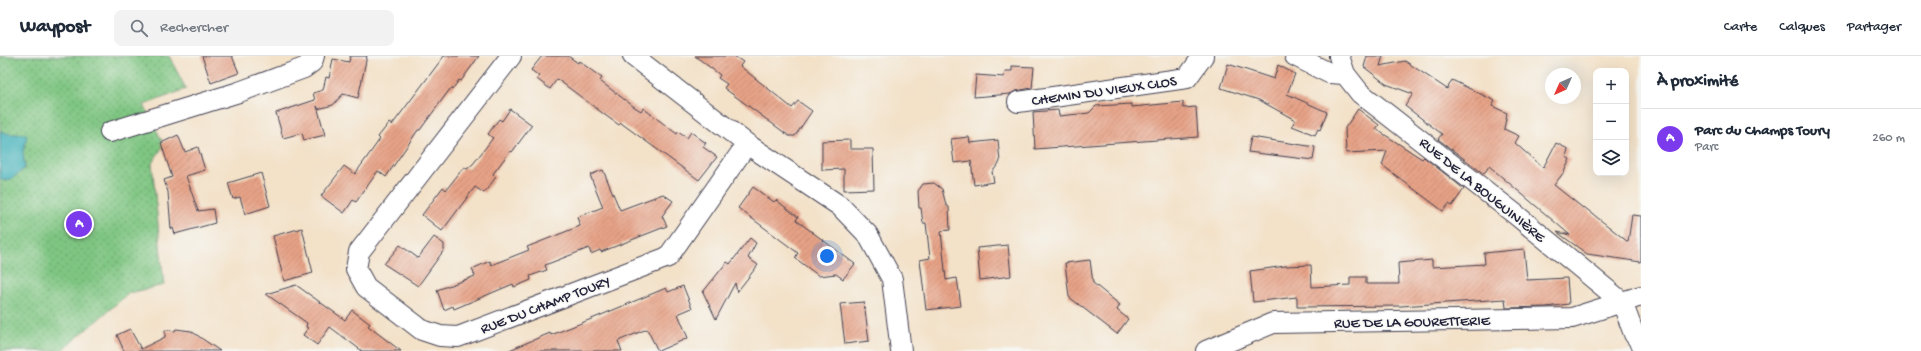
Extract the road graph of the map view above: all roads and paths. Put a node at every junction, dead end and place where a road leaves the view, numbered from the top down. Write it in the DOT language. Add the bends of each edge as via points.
graph roads {
  1 [pos="314,56"];
  2 [pos="511,56"];
  3 [pos="633,56"];
  4 [pos="1203,56"];
  5 [pos="1295,56"];
  6 [pos="1342,65"];
  7 [pos="1018,102"];
  8 [pos="110,132"];
  9 [pos="747,144"];
  10 [pos="1641,296"];
  11 [pos="1622,302"];
  12 [pos="1641,343"];
  13 [pos="901,351"];
  14 [pos="1206,351"];
  1 -- 8 [label="street" via="312,62 304,68 239,92"];
  2 -- 9 [label="street, RUE DU CHAMP TOURY" via="359,252 356,270 366,287 422,330 458,338 668,257"];
  3 -- 9 [label="street"];
  4 -- 7 [label="street, CHEMIN DU VIEUX CLOS" via="1187,78"];
  5 -- 6 [label="street" via="1329,73"];
  6 -- 11 [label="street, RUE DE LA BOUGUINIÈRE" via="1360,93 1509,209"];
  9 -- 13 [label="street" via="840,206 868,235 892,279"];
  10 -- 11 [label="street"];
  11 -- 12 [label="street" via="1634,334"];
  11 -- 14 [label="street, RUE DE LA GOURETTERIE" via="1572,318 1273,323"];
}
